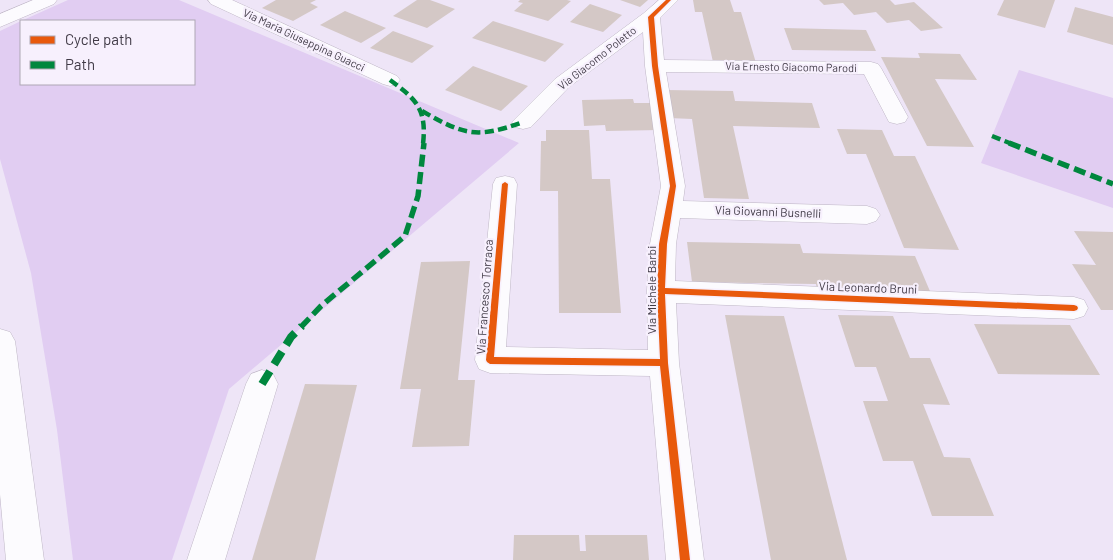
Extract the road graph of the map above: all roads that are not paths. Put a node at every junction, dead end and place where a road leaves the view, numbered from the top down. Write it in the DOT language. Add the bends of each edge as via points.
graph roads {
  1 [pos="48,0"];
  2 [pos="230,2"];
  3 [pos="661,8"];
  4 [pos="0,21"];
  5 [pos="655,66"];
  6 [pos="390,80"];
  7 [pos="897,117"];
  8 [pos="522,122"];
  9 [pos="505,184"];
  10 [pos="668,209"];
  11 [pos="867,215"];
  12 [pos="661,291"];
  13 [pos="1074,308"];
  14 [pos="0,341"];
  15 [pos="664,363"];
  16 [pos="262,384"];
  17 [pos="24,560"];
  18 [pos="206,560"];
  19 [pos="685,560"];
  1 -- 4 [label="street"];
  2 -- 6 [label="street, Via Maria Giuseppina Guacci"];
  3 -- 5 [label="street, Via Michele Barbi"];
  3 -- 8 [label="street, Via Giacomo Poletto" via="562,83"];
  5 -- 7 [label="street, Via Ernesto Giacomo Parodi" via="871,68"];
  5 -- 10 [label="street, Via Michele Barbi" via="673,186"];
  9 -- 15 [label="street, Via Francesco Torraca" via="490,360"];
  10 -- 11 [label="street, Via Giovanni Busnelli"];
  10 -- 12 [label="street, Via Michele Barbi" via="662,244"];
  12 -- 13 [label="street, Via Leonardo Bruni"];
  12 -- 15 [label="street, Via Michele Barbi"];
  14 -- 17 [label="street"];
  15 -- 19 [label="street, Via Michele Barbi"];
  16 -- 18 [label="street"];
}
